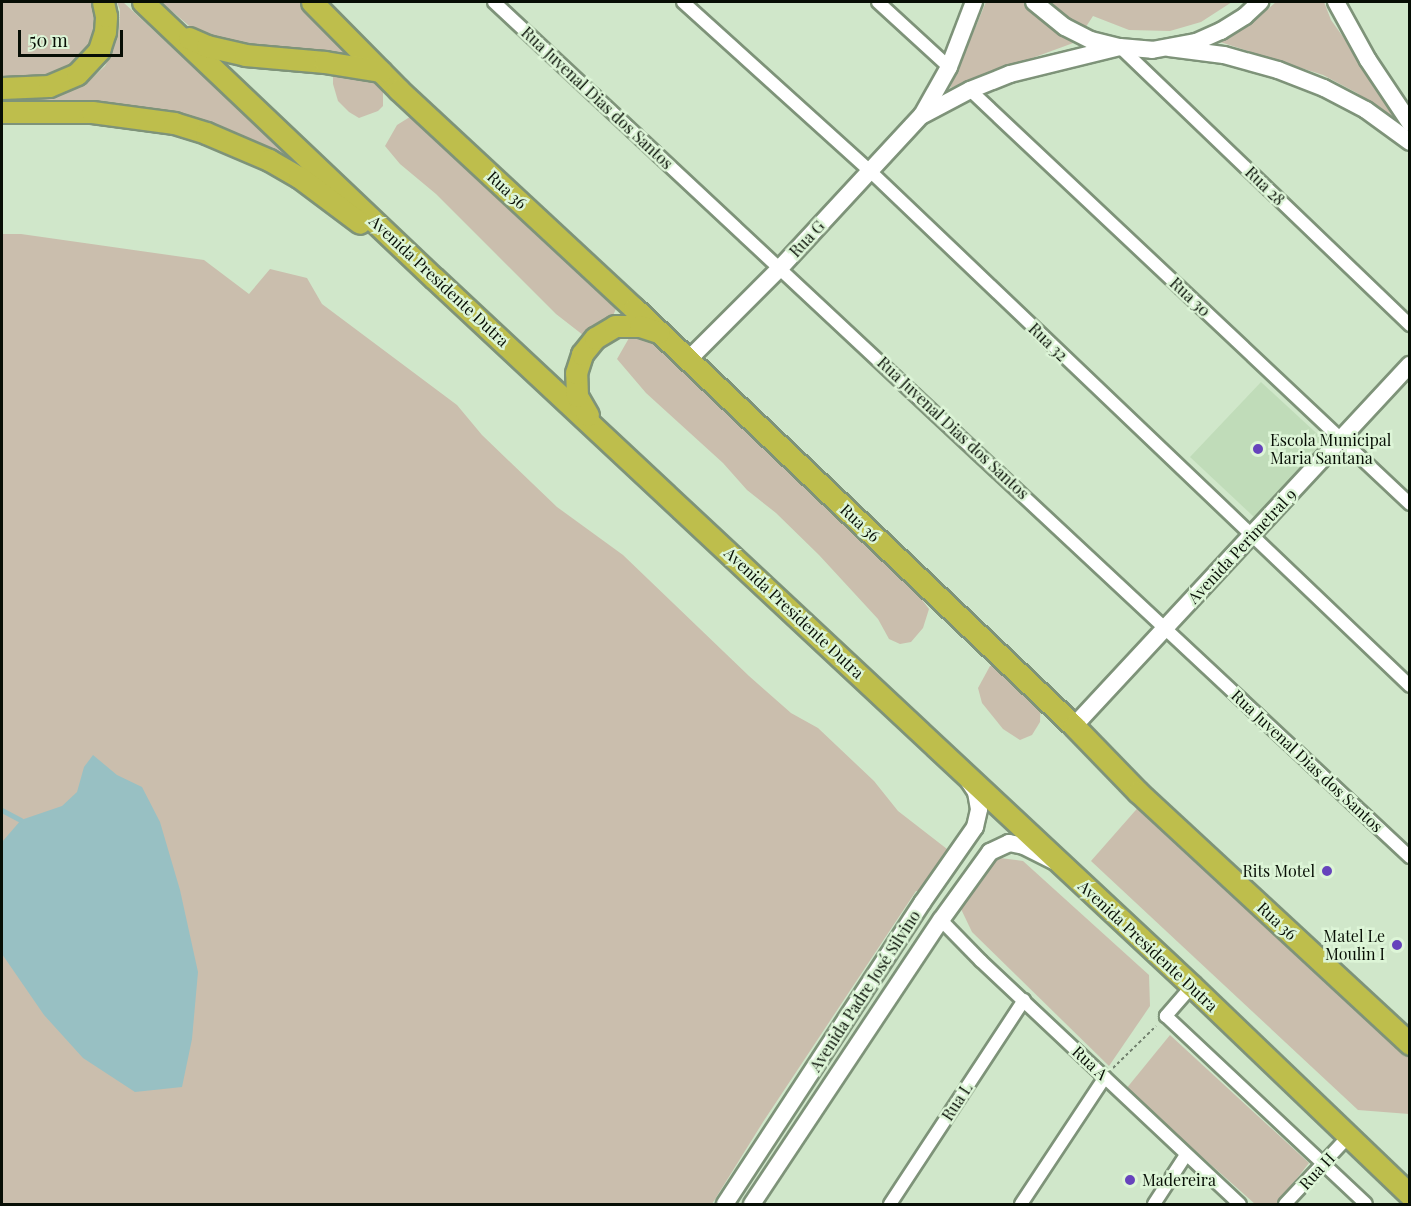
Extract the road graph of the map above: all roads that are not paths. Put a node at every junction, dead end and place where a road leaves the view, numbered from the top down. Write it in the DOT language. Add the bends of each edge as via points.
graph roads {
  1 [pos="102,2"];
  2 [pos="143,2"];
  3 [pos="312,2"];
  4 [pos="494,2"];
  5 [pos="683,2"];
  6 [pos="878,2"];
  7 [pos="974,2"];
  8 [pos="1034,2"];
  9 [pos="1260,2"];
  10 [pos="1336,2"];
  11 [pos="177,32"];
  12 [pos="1120,47"];
  13 [pos="1169,48"];
  14 [pos="949,67"];
  15 [pos="380,71"];
  16 [pos="2,88"];
  17 [pos="970,90"];
  18 [pos="2,112"];
  19 [pos="922,115"];
  20 [pos="1410,123"];
  21 [pos="1410,142"];
  22 [pos="870,171"];
  23 [pos="781,267"];
  24 [pos="434,278"];
  25 [pos="1410,325"];
  26 [pos="660,333"];
  27 [pos="688,360"];
  28 [pos="1410,365"];
  29 [pos="594,427"];
  30 [pos="1340,440"];
  31 [pos="1410,504"];
  32 [pos="1250,536"];
  33 [pos="1166,628"];
  34 [pos="1410,686"];
  35 [pos="1074,726"];
  36 [pos="964,773"];
  37 [pos="1410,858"];
  38 [pos="1059,864"];
  39 [pos="940,920"];
  40 [pos="1192,986"];
  41 [pos="1024,1000"];
  42 [pos="1410,1044"];
  43 [pos="1105,1077"];
  44 [pos="1348,1137"];
  45 [pos="1186,1155"];
  46 [pos="1323,1165"];
  47 [pos="1410,1195"];
  48 [pos="725,1204"];
  49 [pos="752,1204"];
  50 [pos="890,1204"];
  51 [pos="1021,1204"];
  52 [pos="1154,1204"];
  53 [pos="1240,1204"];
  54 [pos="1285,1204"];
  55 [pos="1366,1204"];
  1 -- 16 [label="highway" via="106,16 102,41 77,74 49,87"];
  2 -- 11 [label="highway"];
  3 -- 15 [label="highway, Rua 36"];
  4 -- 23 [label="street, Rua Juvenal Dias dos Santos"];
  5 -- 22 [label="street, Rua 32"];
  6 -- 14 [label="street"];
  7 -- 14 [label="main road"];
  8 -- 12 [label="main road" via="1065,27 1091,40"];
  9 -- 13 [label="main road" via="1221,31"];
  10 -- 20 [label="main road"];
  11 -- 15 [label="highway" via="207,46 245,55"];
  11 -- 24 [label="highway, Avenida Presidente Dutra"];
  12 -- 13 [label="main road"];
  12 -- 17 [label="main road" via="1010,75"];
  12 -- 25 [label="street, Rua 28"];
  13 -- 21 [label="main road" via="1224,55 1278,70 1366,110"];
  14 -- 19 [label="main road"];
  15 -- 26 [label="highway, Rua 36"];
  17 -- 19 [label="main road"];
  17 -- 30 [label="street, Rua 30"];
  18 -- 24 [label="highway" via="130,115 174,123 235,144 299,177"];
  19 -- 22 [label="main road, Rua G"];
  22 -- 23 [label="main road, Rua G"];
  22 -- 32 [label="street, Rua 32"];
  23 -- 27 [label="main road, Rua G"];
  23 -- 33 [label="street, Rua Juvenal Dias dos Santos"];
  24 -- 29 [label="highway, Avenida Presidente Dutra"];
  26 -- 27 [label="highway, Rua 36"];
  26 -- 29 [label="highway" via="640,326 615,326 595,338 582,354 576,373 577,396"];
  27 -- 35 [label="highway, Rua 36"];
  28 -- 30 [label="main road, Avenida Perimetral 9"];
  29 -- 36 [label="highway, Avenida Presidente Dutra"];
  30 -- 31 [label="street, Rua 30"];
  30 -- 32 [label="main road, Avenida Perimetral 9"];
  32 -- 33 [label="main road, Avenida Perimetral 9"];
  32 -- 34 [label="street, Rua 32"];
  33 -- 35 [label="main road, Avenida Perimetral 9"];
  33 -- 37 [label="street, Rua Juvenal Dias dos Santos"];
  35 -- 42 [label="highway, Rua 36" via="1138,792"];
  36 -- 38 [label="highway, Avenida Presidente Dutra"];
  36 -- 48 [label="main road, Avenida Padre José Silvino" via="976,792 979,809 975,828"];
  38 -- 39 [label="main road, Avenida Padre José Silvino" via="1024,846 1009,843 990,852"];
  38 -- 40 [label="highway, Avenida Presidente Dutra"];
  39 -- 41 [label="street, Rua A"];
  39 -- 49 [label="main road, Avenida Padre José Silvino"];
  40 -- 44 [label="highway, Avenida Presidente Dutra"];
  40 -- 46 [label="street" via="1166,1016"];
  41 -- 43 [label="street, Rua A"];
  41 -- 50 [label="street, Rua L"];
  43 -- 45 [label="street, Rua A"];
  43 -- 51 [label="street"];
  44 -- 46 [label="street, Rua H"];
  44 -- 47 [label="highway, Avenida Presidente Dutra"];
  45 -- 52 [label="street"];
  45 -- 53 [label="street, Rua A"];
  46 -- 54 [label="street, Rua H"];
  46 -- 55 [label="street"];
}
